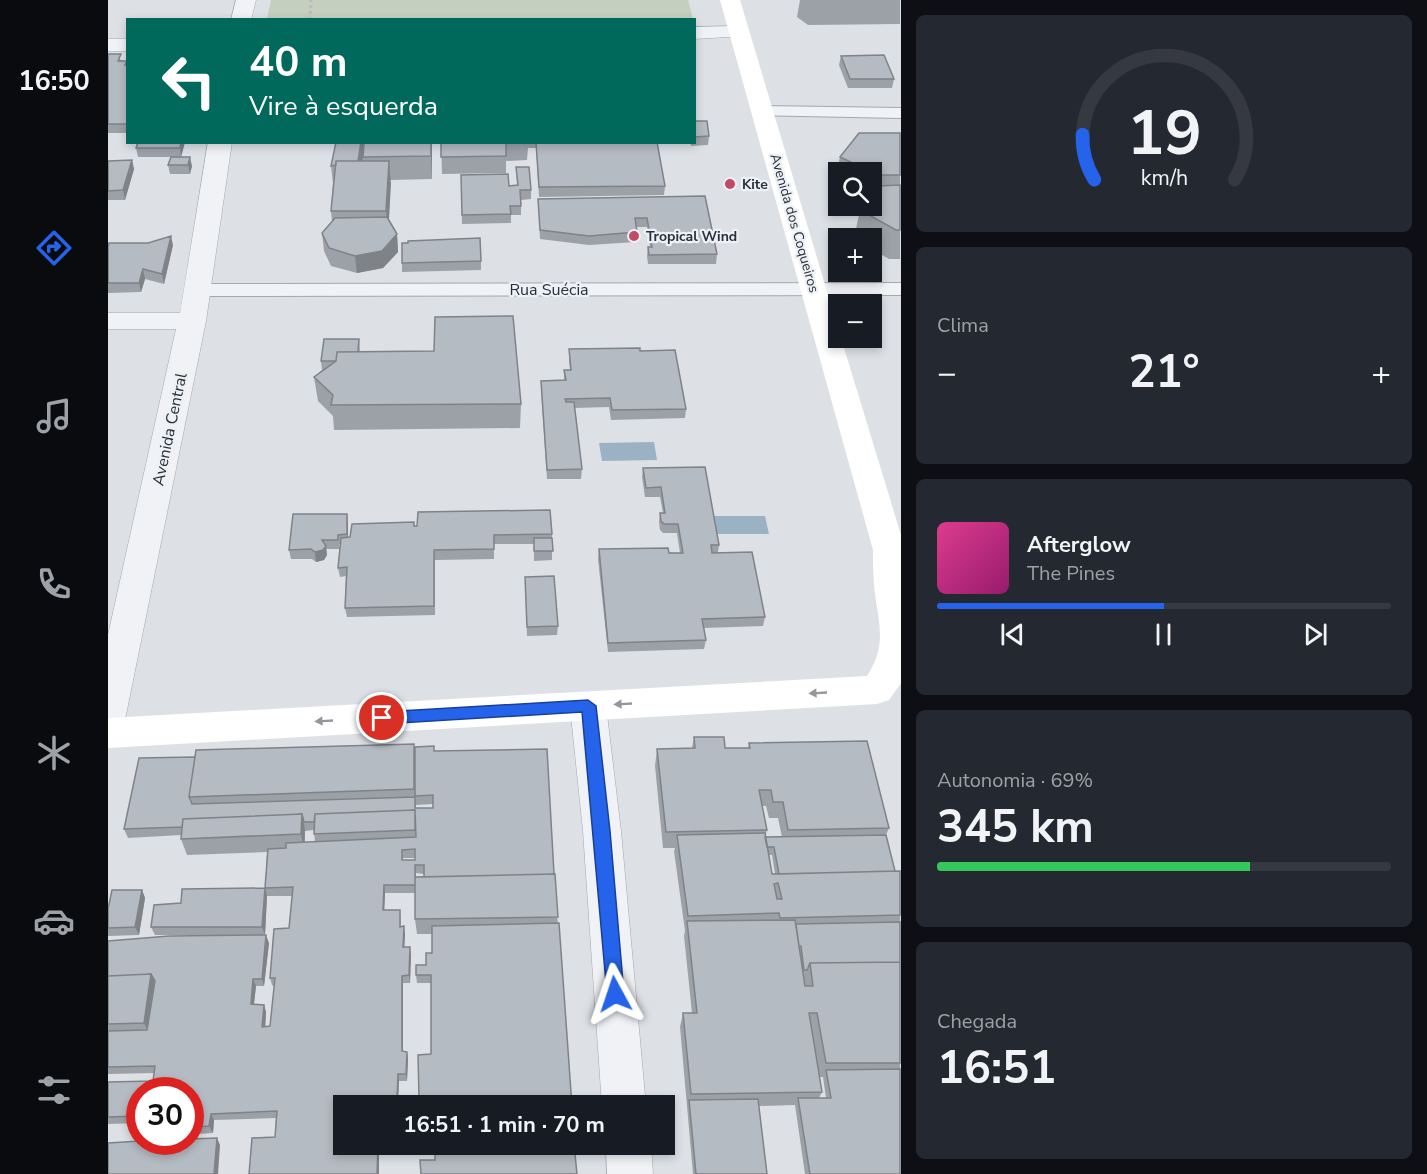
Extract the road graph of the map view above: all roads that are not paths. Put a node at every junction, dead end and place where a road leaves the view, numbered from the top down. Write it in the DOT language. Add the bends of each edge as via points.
graph roads {
  1 [pos="246,0"];
  2 [pos="730,0"];
  3 [pos="242,18"];
  4 [pos="738,32"];
  5 [pos="696,33"];
  6 [pos="108,45"];
  7 [pos="126,45"];
  8 [pos="762,111"];
  9 [pos="900,113"];
  10 [pos="220,144"];
  11 [pos="900,289"];
  12 [pos="198,290"];
  13 [pos="814,290"];
  14 [pos="108,321"];
  15 [pos="192,321"];
  16 [pos="895,560"];
  17 [pos="588,706"];
  18 [pos="108,715"];
  19 [pos="108,733"];
  20 [pos="623,1095"];
  21 [pos="628,1155"];
  22 [pos="630,1174"];
  1 -- 3 [label="street"];
  2 -- 4 [label="main road, Avenida dos Coqueiros"];
  4 -- 5 [label="street"];
  4 -- 8 [label="main road, Avenida dos Coqueiros"];
  6 -- 7 [label="street"];
  8 -- 9 [label="lane"];
  8 -- 13 [label="main road, Avenida dos Coqueiros"];
  10 -- 12 [label="street, Avenida Central"];
  11 -- 13 [label="lane, Rua Suécia"];
  12 -- 13 [label="lane, Rua Suécia"];
  12 -- 15 [label="street, Avenida Central"];
  13 -- 16 [label="main road, Avenida dos Coqueiros"];
  14 -- 15 [label="street"];
  15 -- 18 [label="street, Avenida Central"];
  16 -- 17 [label="main road, Avenida dos Coqueiros, one-way" via="890,583 899,638 892,667 877,690"];
  17 -- 19 [label="main road, one-way"];
  17 -- 20 [label="street"];
  21 -- 22 [label="street"];
}
